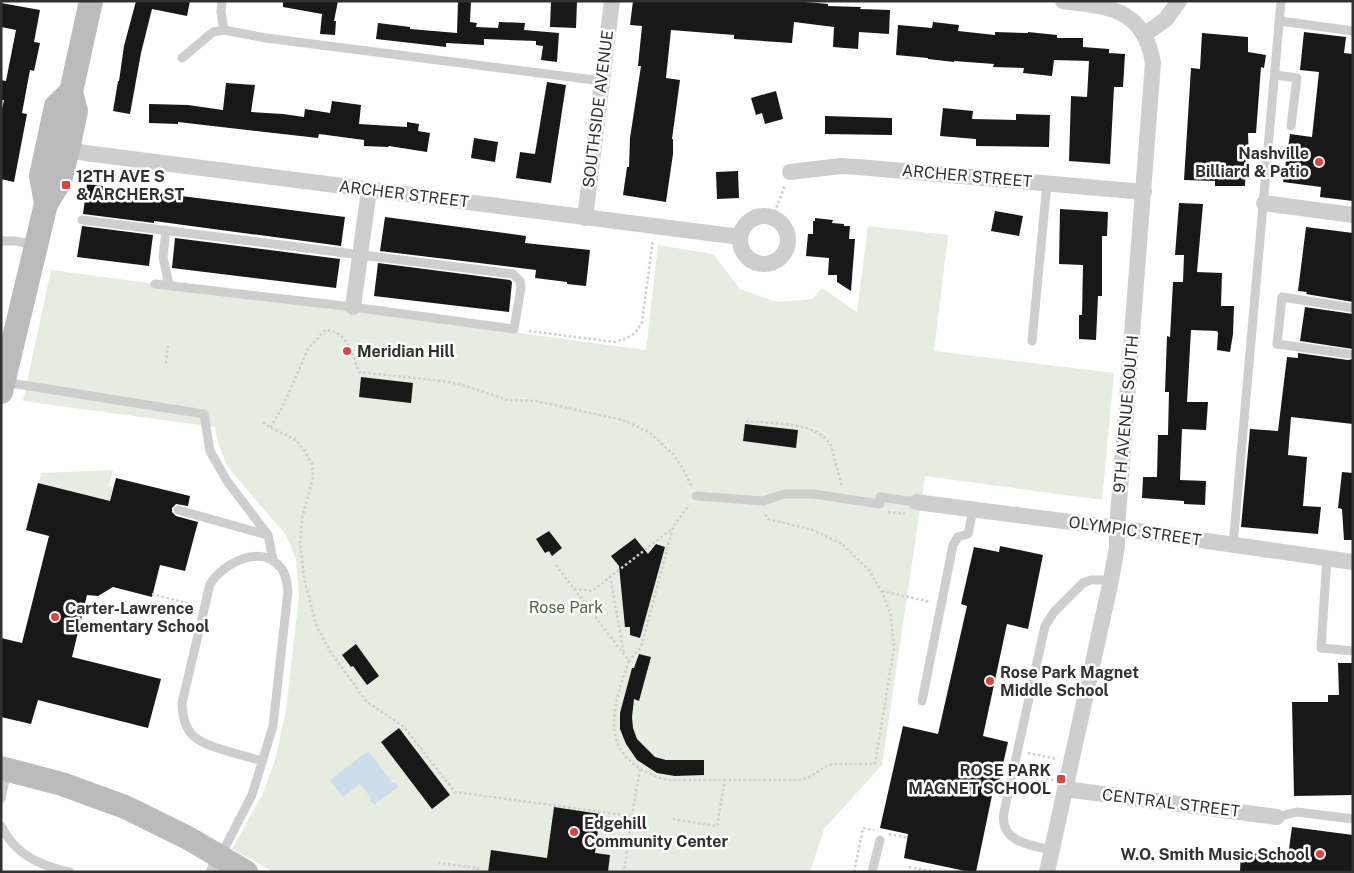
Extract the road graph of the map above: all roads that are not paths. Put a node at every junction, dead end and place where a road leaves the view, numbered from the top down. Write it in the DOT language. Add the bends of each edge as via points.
graph roads {
  1 [pos="91,1"];
  2 [pos="222,1"];
  3 [pos="612,1"];
  4 [pos="1063,1"];
  5 [pos="1179,1"];
  6 [pos="1281,1"];
  7 [pos="1280,21"];
  8 [pos="224,30"];
  9 [pos="1349,31"];
  10 [pos="1144,35"];
  11 [pos="182,58"];
  12 [pos="1275,76"];
  13 [pos="602,81"];
  14 [pos="71,92"];
  15 [pos="1291,126"];
  16 [pos="68,149"];
  17 [pos="790,172"];
  18 [pos="1047,183"];
  19 [pos="369,190"];
  20 [pos="1144,192"];
  21 [pos="1264,203"];
  22 [pos="46,204"];
  23 [pos="1353,215"];
  24 [pos="585,218"];
  25 [pos="82,220"];
  26 [pos="166,230"];
  27 [pos="740,237"];
  28 [pos="1,241"];
  29 [pos="36,246"];
  30 [pos="360,254"];
  31 [pos="154,284"];
  32 [pos="169,285"];
  33 [pos="353,307"];
  34 [pos="1353,308"];
  35 [pos="1032,341"];
  36 [pos="1349,354"];
  37 [pos="2,387"];
  38 [pos="696,496"];
  39 [pos="914,508"];
  40 [pos="178,510"];
  41 [pos="973,510"];
  42 [pos="1117,528"];
  43 [pos="268,535"];
  44 [pos="1232,546"];
  45 [pos="1327,558"];
  46 [pos="273,560"];
  47 [pos="1353,562"];
  48 [pos="1111,580"];
  49 [pos="1353,651"];
  50 [pos="922,701"];
  51 [pos="262,761"];
  52 [pos="4,768"];
  53 [pos="1059,784"];
  54 [pos="1,799"];
  55 [pos="1277,817"];
  56 [pos="1353,819"];
  57 [pos="1,826"];
  58 [pos="880,840"];
  59 [pos="1052,850"];
  60 [pos="217,864"];
  61 [pos="70,872"];
  62 [pos="246,872"];
  63 [pos="872,872"];
  64 [pos="1047,872"];
  1 -- 14 [label="main road"];
  2 -- 8 [label="lane"];
  3 -- 13 [label="street, SOUTHSIDE AVENUE"];
  4 -- 10 [label="street" via="1106,7 1122,13"];
  5 -- 10 [label="street" via="1166,19"];
  6 -- 7 [label="lane"];
  7 -- 9 [label="lane"];
  7 -- 12 [label="lane"];
  8 -- 11 [label="lane" via="213,32"];
  8 -- 13 [label="lane"];
  10 -- 20 [label="street, 9TH AVENUE SOUTH" via="1153,63"];
  12 -- 15 [label="lane" via="1297,78"];
  12 -- 21 [label="lane"];
  13 -- 24 [label="street, SOUTHSIDE AVENUE"];
  14 -- 16 [label="main road" via="76,111"];
  14 -- 22 [label="main road" via="56,106 41,176"];
  16 -- 19 [label="street, ARCHER STREET"];
  16 -- 22 [label="main road" via="60,181"];
  17 -- 18 [label="street, ARCHER STREET" via="840,166"];
  18 -- 20 [label="street, ARCHER STREET"];
  18 -- 35 [label="lane"];
  19 -- 24 [label="street, ARCHER STREET"];
  19 -- 30 [label="street"];
  20 -- 42 [label="street, 9TH AVENUE SOUTH"];
  21 -- 23 [label="street"];
  21 -- 44 [label="lane"];
  22 -- 29 [label="main road"];
  24 -- 27 [label="street, ARCHER STREET"];
  25 -- 26 [label="lane"];
  26 -- 30 [label="lane"];
  26 -- 32 [label="lane" via="163,257"];
  27 -- 27 [label="street" via="746,224 763,216 773,217 784,226 789,239 786,253 779,260 766,264 752,261 742,251"];
  28 -- 29 [label="lane"];
  29 -- 37 [label="main road" via="12,332"];
  30 -- 33 [label="street"];
  30 -- 33 [label="lane" via="513,274 520,281 521,288 514,329"];
  31 -- 32 [label="lane"];
  32 -- 33 [label="lane"];
  34 -- 36 [label="lane" via="1282,297 1277,344"];
  37 -- 43 [label="lane" via="204,414 210,451 227,481"];
  38 -- 39 [label="lane" via="762,501 784,494 813,494 880,504 880,497"];
  39 -- 41 [label="street, OLYMPIC STREET"];
  40 -- 43 [label="lane"];
  41 -- 42 [label="street, OLYMPIC STREET"];
  41 -- 50 [label="lane" via="968,534 958,537 954,545"];
  42 -- 44 [label="street, OLYMPIC STREET"];
  42 -- 48 [label="street, 9TH AVENUE SOUTH"];
  43 -- 46 [label="lane"];
  44 -- 45 [label="street, OLYMPIC STREET"];
  45 -- 47 [label="street, OLYMPIC STREET"];
  45 -- 49 [label="lane" via="1321,648"];
  46 -- 51 [label="lane" via="285,574 288,607 273,726"];
  46 -- 51 [label="lane" via="262,557 243,559 215,576 210,584 182,703 182,716 192,737 202,744"];
  48 -- 53 [label="street, 9TH AVENUE SOUTH"];
  48 -- 59 [label="lane" via="1083,582 1047,622 1004,812 1004,825 1011,836 1023,843"];
  51 -- 60 [label="lane" via="252,795"];
  52 -- 54 [label="lane"];
  52 -- 60 [label="main road" via="62,784 125,807 188,838"];
  53 -- 55 [label="street, CENTRAL STREET"];
  53 -- 59 [label="street, 9TH AVENUE SOUTH"];
  55 -- 56 [label="lane" via="1297,812"];
  57 -- 61 [label="lane" via="10,841 31,859 50,868"];
  58 -- 63 [label="lane"];
  59 -- 64 [label="street, 9TH AVENUE SOUTH"];
  60 -- 62 [label="main road"];
}
